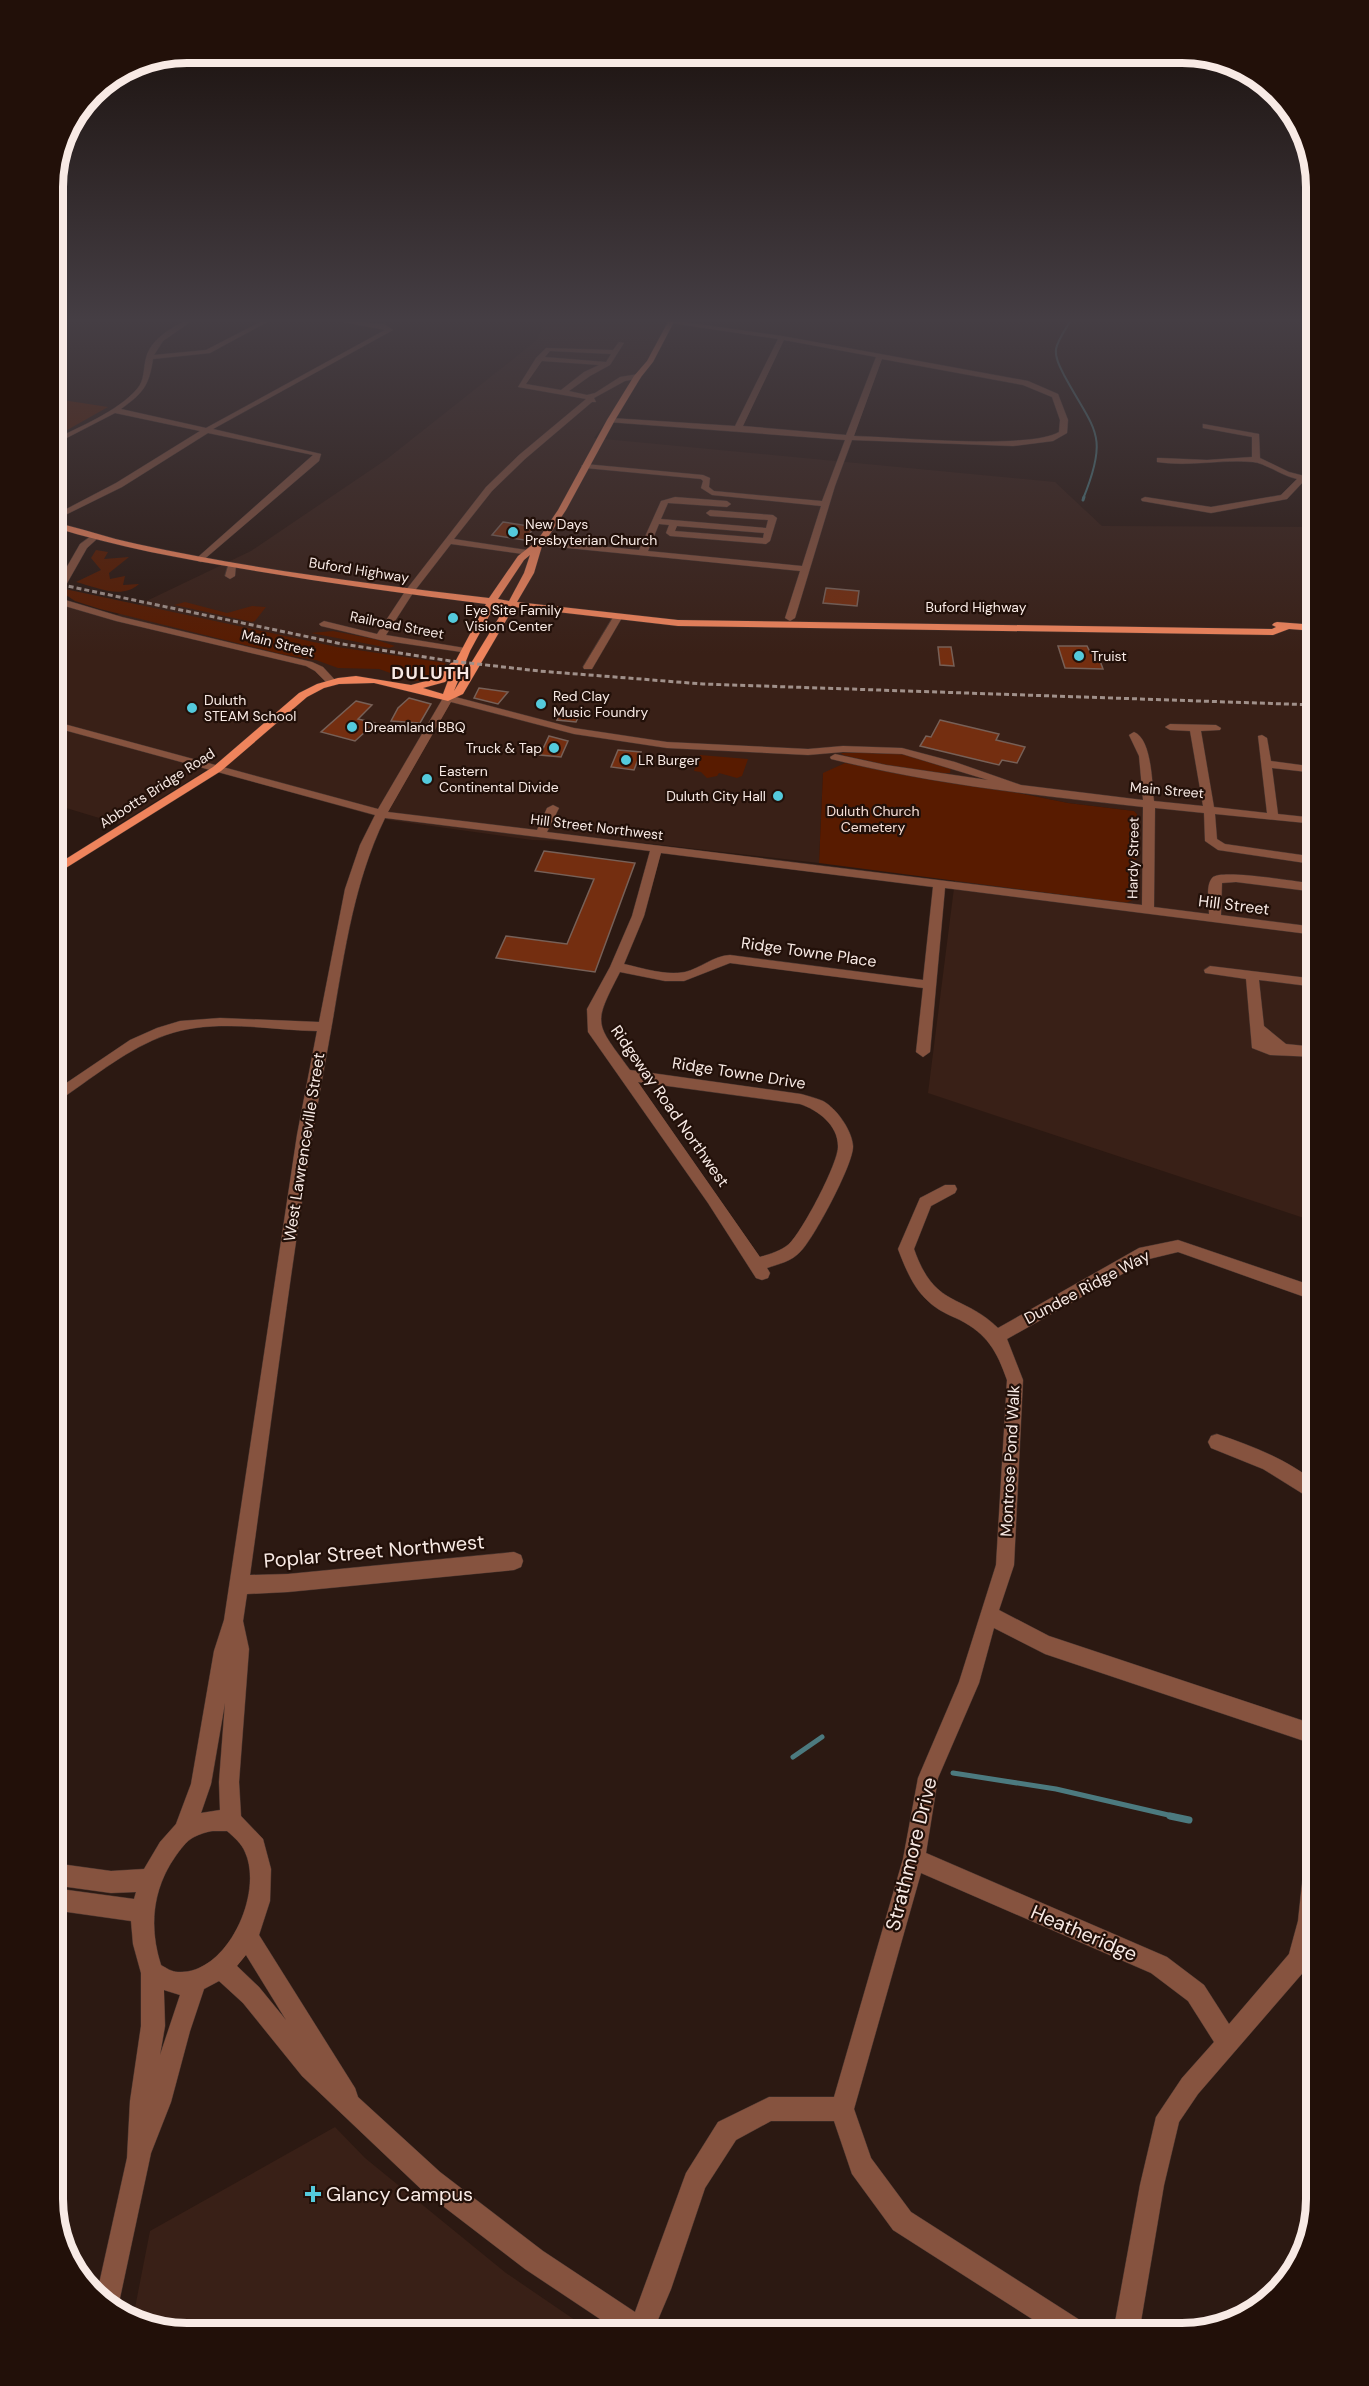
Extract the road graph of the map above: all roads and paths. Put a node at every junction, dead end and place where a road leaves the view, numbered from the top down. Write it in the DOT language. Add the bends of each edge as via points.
graph roads {
  1 [pos="204,431"];
  2 [pos="212,431"];
  3 [pos="553,431"];
  4 [pos="604,431"];
  5 [pos="775,431"];
  6 [pos="852,431"];
  7 [pos="1063,431"];
  8 [pos="1233,431"];
  9 [pos="849,438"];
  10 [pos="1256,459"];
  11 [pos="1160,460"];
  12 [pos="585,466"];
  13 [pos="1301,478"];
  14 [pos="1306,479"];
  15 [pos="1145,499"];
  16 [pos="826,504"];
  17 [pos="738,505"];
  18 [pos="749,506"];
  19 [pos="661,508"];
  20 [pos="671,509"];
  21 [pos="703,512"];
  22 [pos="63,515"];
  23 [pos="735,515"];
  24 [pos="655,521"];
  25 [pos="63,525"];
  26 [pos="94,537"];
  27 [pos="449,541"];
  28 [pos="539,544"];
  29 [pos="527,553"];
  30 [pos="642,554"];
  31 [pos="201,559"];
  32 [pos="232,564"];
  33 [pos="805,569"];
  34 [pos="230,576"];
  35 [pos="63,582"];
  36 [pos="409,592"];
  37 [pos="493,602"];
  38 [pos="63,603"];
  39 [pos="510,604"];
  40 [pos="618,616"];
  41 [pos="666,620"];
  42 [pos="1013,621"];
  43 [pos="787,622"];
  44 [pos="1130,622"];
  45 [pos="324,624"];
  46 [pos="1285,627"];
  47 [pos="958,628"];
  48 [pos="1302,628"];
  49 [pos="1306,628"];
  50 [pos="1306,629"];
  51 [pos="1100,630"];
  52 [pos="380,637"];
  53 [pos="465,651"];
  54 [pos="460,662"];
  55 [pos="588,667"];
  56 [pos="331,681"];
  57 [pos="410,688"];
  58 [pos="448,698"];
  59 [pos="63,727"];
  60 [pos="1170,727"];
  61 [pos="1195,728"];
  62 [pos="1216,728"];
  63 [pos="1134,735"];
  64 [pos="1262,738"];
  65 [pos="808,752"];
  66 [pos="1267,765"];
  67 [pos="958,766"];
  68 [pos="217,769"];
  69 [pos="1306,769"];
  70 [pos="957,779"];
  71 [pos="1016,786"];
  72 [pos="1149,804"];
  73 [pos="552,808"];
  74 [pos="1209,809"];
  75 [pos="381,814"];
  76 [pos="1273,816"];
  77 [pos="1306,820"];
  78 [pos="540,835"];
  79 [pos="656,850"];
  80 [pos="1306,859"];
  81 [pos="63,866"];
  82 [pos="939,885"];
  83 [pos="1306,887"];
  84 [pos="1148,911"];
  85 [pos="1215,919"];
  86 [pos="1306,930"];
  87 [pos="616,967"];
  88 [pos="1210,970"];
  89 [pos="1252,976"];
  90 [pos="1306,982"];
  91 [pos="930,985"];
  92 [pos="323,1026"];
  93 [pos="1306,1051"];
  94 [pos="923,1052"];
  95 [pos="626,1075"];
  96 [pos="63,1090"];
  97 [pos="950,1189"];
  98 [pos="759,1269"];
  99 [pos="1306,1290"];
  100 [pos="996,1337"];
  101 [pos="1216,1442"];
  102 [pos="1306,1485"];
  103 [pos="514,1560"];
  104 [pos="238,1585"];
  105 [pos="988,1615"];
  106 [pos="234,1620"];
  107 [pos="1306,1731"];
  108 [pos="231,1821"];
  109 [pos="184,1831"];
  110 [pos="914,1859"];
  111 [pos="63,1875"];
  112 [pos="149,1880"];
  113 [pos="63,1900"];
  114 [pos="141,1911"];
  115 [pos="1306,1933"];
  116 [pos="247,1937"];
  117 [pos="221,1967"];
  118 [pos="152,1973"];
  119 [pos="194,1982"];
  120 [pos="1227,2042"];
  121 [pos="842,2109"];
  122 [pos="356,2111"];
  123 [pos="139,2158"];
  124 [pos="106,2293"];
  125 [pos="628,2323"];
  126 [pos="645,2323"];
  127 [pos="1061,2323"];
  128 [pos="1128,2323"];
  1 -- 22 [label="street"];
  2 -- 31 [label="street" via="317,454 316,459"];
  3 -- 27 [label="street" via="500,477"];
  4 -- 12 [label="main road"];
  5 -- 9 [label="street"];
  6 -- 9 [label="street"];
  7 -- 9 [label="street" via="1053,439 1013,444"];
  8 -- 10 [label="street" via="1256,436"];
  9 -- 16 [label="street"];
  10 -- 11 [label="street"];
  10 -- 13 [label="street" via="1274,470"];
  12 -- 16 [label="street" via="703,477 707,480 705,488 712,493"];
  12 -- 28 [label="main road"];
  13 -- 14 [label="street"];
  13 -- 15 [label="street" via="1284,497 1211,510"];
  16 -- 33 [label="street"];
  17 -- 18 [label="street"];
  17 -- 19 [label="street" via="675,499 665,501"];
  17 -- 23 [label="street"];
  19 -- 20 [label="street"];
  19 -- 24 [label="street"];
  21 -- 23 [label="street"];
  23 -- 24 [label="street" via="773,518 769,531"];
  24 -- 30 [label="street"];
  25 -- 26 [label="main road, Buford Highway"];
  26 -- 31 [label="main road, Buford Highway"];
  26 -- 35 [label="street"];
  27 -- 29 [label="street"];
  27 -- 36 [label="street"];
  28 -- 29 [label="main road, West Lawrenceville Street"];
  28 -- 30 [label="street"];
  28 -- 39 [label="main road, West Lawrenceville Street" via="529,573"];
  29 -- 37 [label="main road, West Lawrenceville Street"];
  30 -- 33 [label="street"];
  31 -- 32 [label="main road, Buford Highway"];
  32 -- 34 [label="street"];
  32 -- 36 [label="main road, Buford Highway"];
  33 -- 43 [label="street"];
  36 -- 37 [label="main road, Buford Highway"];
  36 -- 52 [label="street"];
  37 -- 39 [label="main road, Buford Highway"];
  37 -- 53 [label="main road, West Lawrenceville Street"];
  38 -- 56 [label="street, Main Street" via="309,664"];
  39 -- 40 [label="main road, Buford Highway"];
  39 -- 58 [label="main road, West Lawrenceville Street" via="459,692"];
  40 -- 41 [label="main road, Buford Highway"];
  40 -- 55 [label="street"];
  41 -- 43 [label="main road, Buford Highway" via="711,624"];
  41 -- 43 [label="main road, Buford Highway" via="676,615"];
  42 -- 43 [label="main road, Buford Highway"];
  42 -- 44 [label="main road, Buford Highway"];
  42 -- 47 [label="main road" via="1007,625"];
  43 -- 47 [label="main road, Buford Highway"];
  44 -- 46 [label="main road, Buford Highway" via="1271,623"];
  44 -- 51 [label="main road" via="1103,626"];
  45 -- 52 [label="street, Railroad Street"];
  46 -- 48 [label="main road, Buford Highway"];
  46 -- 51 [label="main road, Buford Highway" via="1273,632"];
  47 -- 51 [label="main road, Buford Highway"];
  48 -- 49 [label="main road, Buford Highway"];
  48 -- 50 [label="main road"];
  52 -- 53 [label="street, Railroad Street"];
  53 -- 54 [label="main road, West Lawrenceville Street"];
  54 -- 57 [label="main road" via="441,680"];
  54 -- 58 [label="main road, West Lawrenceville Street"];
  56 -- 57 [label="main road" via="363,677"];
  56 -- 68 [label="main road, Abbotts Bridge Road" via="303,695"];
  57 -- 58 [label="main road"];
  58 -- 65 [label="street" via="580,732 704,748"];
  58 -- 75 [label="street, West Lawrenceville Street"];
  59 -- 68 [label="street, Hill Street Northwest"];
  60 -- 61 [label="street"];
  61 -- 62 [label="street"];
  61 -- 74 [label="street"];
  63 -- 72 [label="street, Hardy Street" via="1143,756"];
  64 -- 66 [label="street"];
  65 -- 67 [label="street, Main Street" via="902,751"];
  65 -- 70 [label="street, Main Street"];
  66 -- 69 [label="street"];
  66 -- 76 [label="street"];
  67 -- 70 [label="street"];
  67 -- 71 [label="street, Main Street"];
  68 -- 75 [label="street, Hill Street Northwest"];
  68 -- 81 [label="main road, Abbotts Bridge Road"];
  70 -- 71 [label="street, Main Street"];
  71 -- 72 [label="street, Main Street"];
  72 -- 74 [label="street, Main Street"];
  72 -- 84 [label="street, Hardy Street"];
  73 -- 78 [label="street"];
  74 -- 76 [label="street, Main Street"];
  74 -- 80 [label="street" via="1211,841 1215,845"];
  75 -- 78 [label="street, Hill Street Northwest"];
  75 -- 92 [label="street, West Lawrenceville Street" via="351,889"];
  76 -- 77 [label="street, Main Street"];
  78 -- 79 [label="street, Hill Street Northwest"];
  79 -- 82 [label="street, Hill Street Northwest"];
  79 -- 87 [label="street, Ridgeway Road Northwest" via="638,916"];
  82 -- 84 [label="street, Hill Street Northwest"];
  82 -- 91 [label="street"];
  83 -- 85 [label="street" via="1218,879"];
  84 -- 85 [label="street, Hill Street"];
  85 -- 86 [label="street, Hill Street"];
  87 -- 91 [label="street, Ridge Towne Place" via="680,978 730,959"];
  87 -- 95 [label="street, Ridgeway Road Northwest" via="594,1009 595,1032"];
  88 -- 89 [label="street"];
  89 -- 90 [label="street"];
  89 -- 93 [label="street" via="1257,1045 1270,1050"];
  91 -- 94 [label="street"];
  92 -- 96 [label="street" via="223,1024 175,1028 127,1048"];
  92 -- 104 [label="street, West Lawrenceville Street"];
  95 -- 98 [label="street, Ridgeway Road Northwest"];
  95 -- 98 [label="street, Ridge Towne Drive" via="801,1099 829,1113 844,1136 846,1148 828,1194 796,1247"];
  97 -- 100 [label="street, Montrose Pond Walk" via="925,1202 906,1249 914,1272 935,1298"];
  99 -- 100 [label="street, Dundee Ridge Way" via="1178,1246 1145,1253"];
  100 -- 105 [label="street, Montrose Pond Walk" via="1015,1380 1005,1565"];
  101 -- 102 [label="street" via="1256,1454"];
  103 -- 104 [label="street, Poplar Street Northwest"];
  104 -- 106 [label="street, West Lawrenceville Street"];
  105 -- 107 [label="street" via="1045,1644"];
  105 -- 110 [label="street, Strathmore Drive" via="969,1683 928,1778"];
  106 -- 108 [label="street, West Lawrenceville Street" via="239,1649 229,1782"];
  106 -- 109 [label="street, West Lawrenceville Street" via="224,1651 201,1784"];
  108 -- 109 [label="street" via="212,1820"];
  108 -- 116 [label="street" via="255,1847 260,1869 259,1901"];
  109 -- 112 [label="street" via="165,1852"];
  110 -- 120 [label="street, Heatheridge" via="1159,1965 1196,1993"];
  110 -- 121 [label="street, Strathmore Drive"];
  111 -- 112 [label="street" via="111,1882"];
  112 -- 114 [label="street"];
  113 -- 114 [label="street"];
  114 -- 118 [label="street" via="143,1947"];
  115 -- 120 [label="street" via="1299,1960"];
  116 -- 117 [label="street"];
  116 -- 122 [label="street"];
  117 -- 119 [label="street"];
  117 -- 122 [label="street" via="251,1995 310,2068"];
  118 -- 119 [label="street" via="175,1984"];
  118 -- 123 [label="street" via="153,2026 142,2101"];
  119 -- 123 [label="street" via="161,2102"];
  120 -- 128 [label="street" via="1168,2117"];
  121 -- 126 [label="street" via="769,2109 727,2131 695,2182"];
  121 -- 127 [label="street" via="861,2166 902,2221"];
  122 -- 125 [label="street" via="431,2181 493,2230"];
  123 -- 124 [label="street" via="120,2252"];
}
